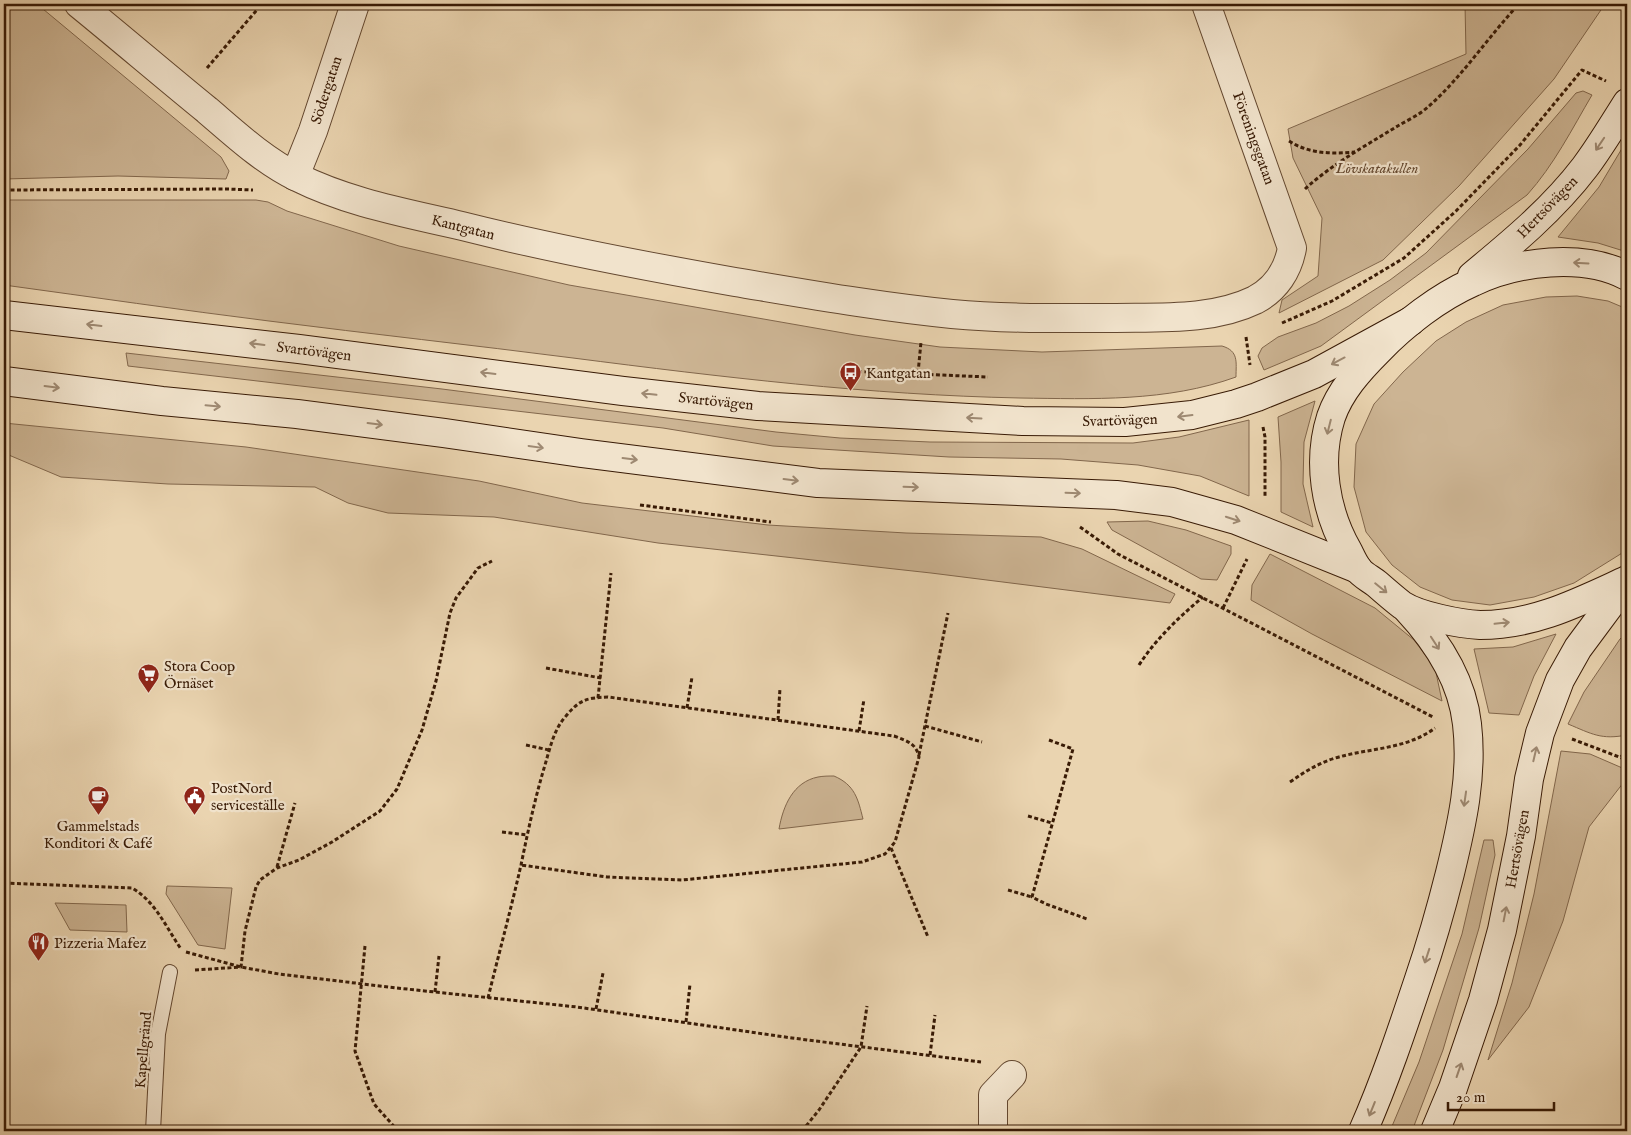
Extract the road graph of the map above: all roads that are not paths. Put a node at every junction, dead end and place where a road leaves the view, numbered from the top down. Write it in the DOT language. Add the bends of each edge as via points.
graph roads {
  1 [pos="79,4"];
  2 [pos="355,4"];
  3 [pos="1206,4"];
  4 [pos="1627,103"];
  5 [pos="295,176"];
  6 [pos="1284,272"];
  7 [pos="1627,276"];
  8 [pos="1430,308"];
  9 [pos="4,315"];
  10 [pos="4,381"];
  11 [pos="1358,569"];
  12 [pos="1627,581"];
  13 [pos="1404,606"];
  14 [pos="170,972"];
  15 [pos="1012,1075"];
  16 [pos="153,1131"];
  17 [pos="992,1131"];
  18 [pos="1363,1131"];
  19 [pos="1435,1131"];
  1 -- 5 [label="main road, Kantgatan" via="256,151"];
  2 -- 5 [label="main road, Södergatan"];
  3 -- 6 [label="main road, Föreningsgatan" via="1292,248"];
  4 -- 8 [label="main road, Hertsövägen, one-way" via="1584,168 1554,203 1512,243"];
  5 -- 6 [label="main road, Kantgatan" via="376,205 629,264 818,296 953,314 1049,318 1205,314 1257,299 1272,288"];
  7 -- 8 [label="main road, one-way" via="1585,262 1537,263 1473,282"];
  8 -- 9 [label="main road, Svartövägen, one-way" via="1314,374 1258,397 1192,415 1125,422 1022,421 758,406"];
  8 -- 11 [label="main road, one-way" via="1395,333 1359,369 1332,415 1327,433 1325,484 1328,502 1340,536"];
  10 -- 11 [label="main road, one-way" via="297,414 818,483 1116,495 1172,502 1236,520"];
  11 -- 13 [label="main road, one-way"];
  13 -- 12 [label="main road, one-way" via="1444,621 1480,625 1507,623 1564,610"];
  19 -- 12 [label="main road, Hertsövägen, one-way" via="1483,1000 1502,930 1540,733 1560,680 1578,648"];
  13 -- 18 [label="main road, one-way" via="1436,644 1460,691 1455,722 1467,787 1461,828 1440,912 1394,1055"];
  14 -- 16 [label="lane, Kapellgränd" via="158,1034"];
  15 -- 17 [label="main road" via="993,1095"];
}
